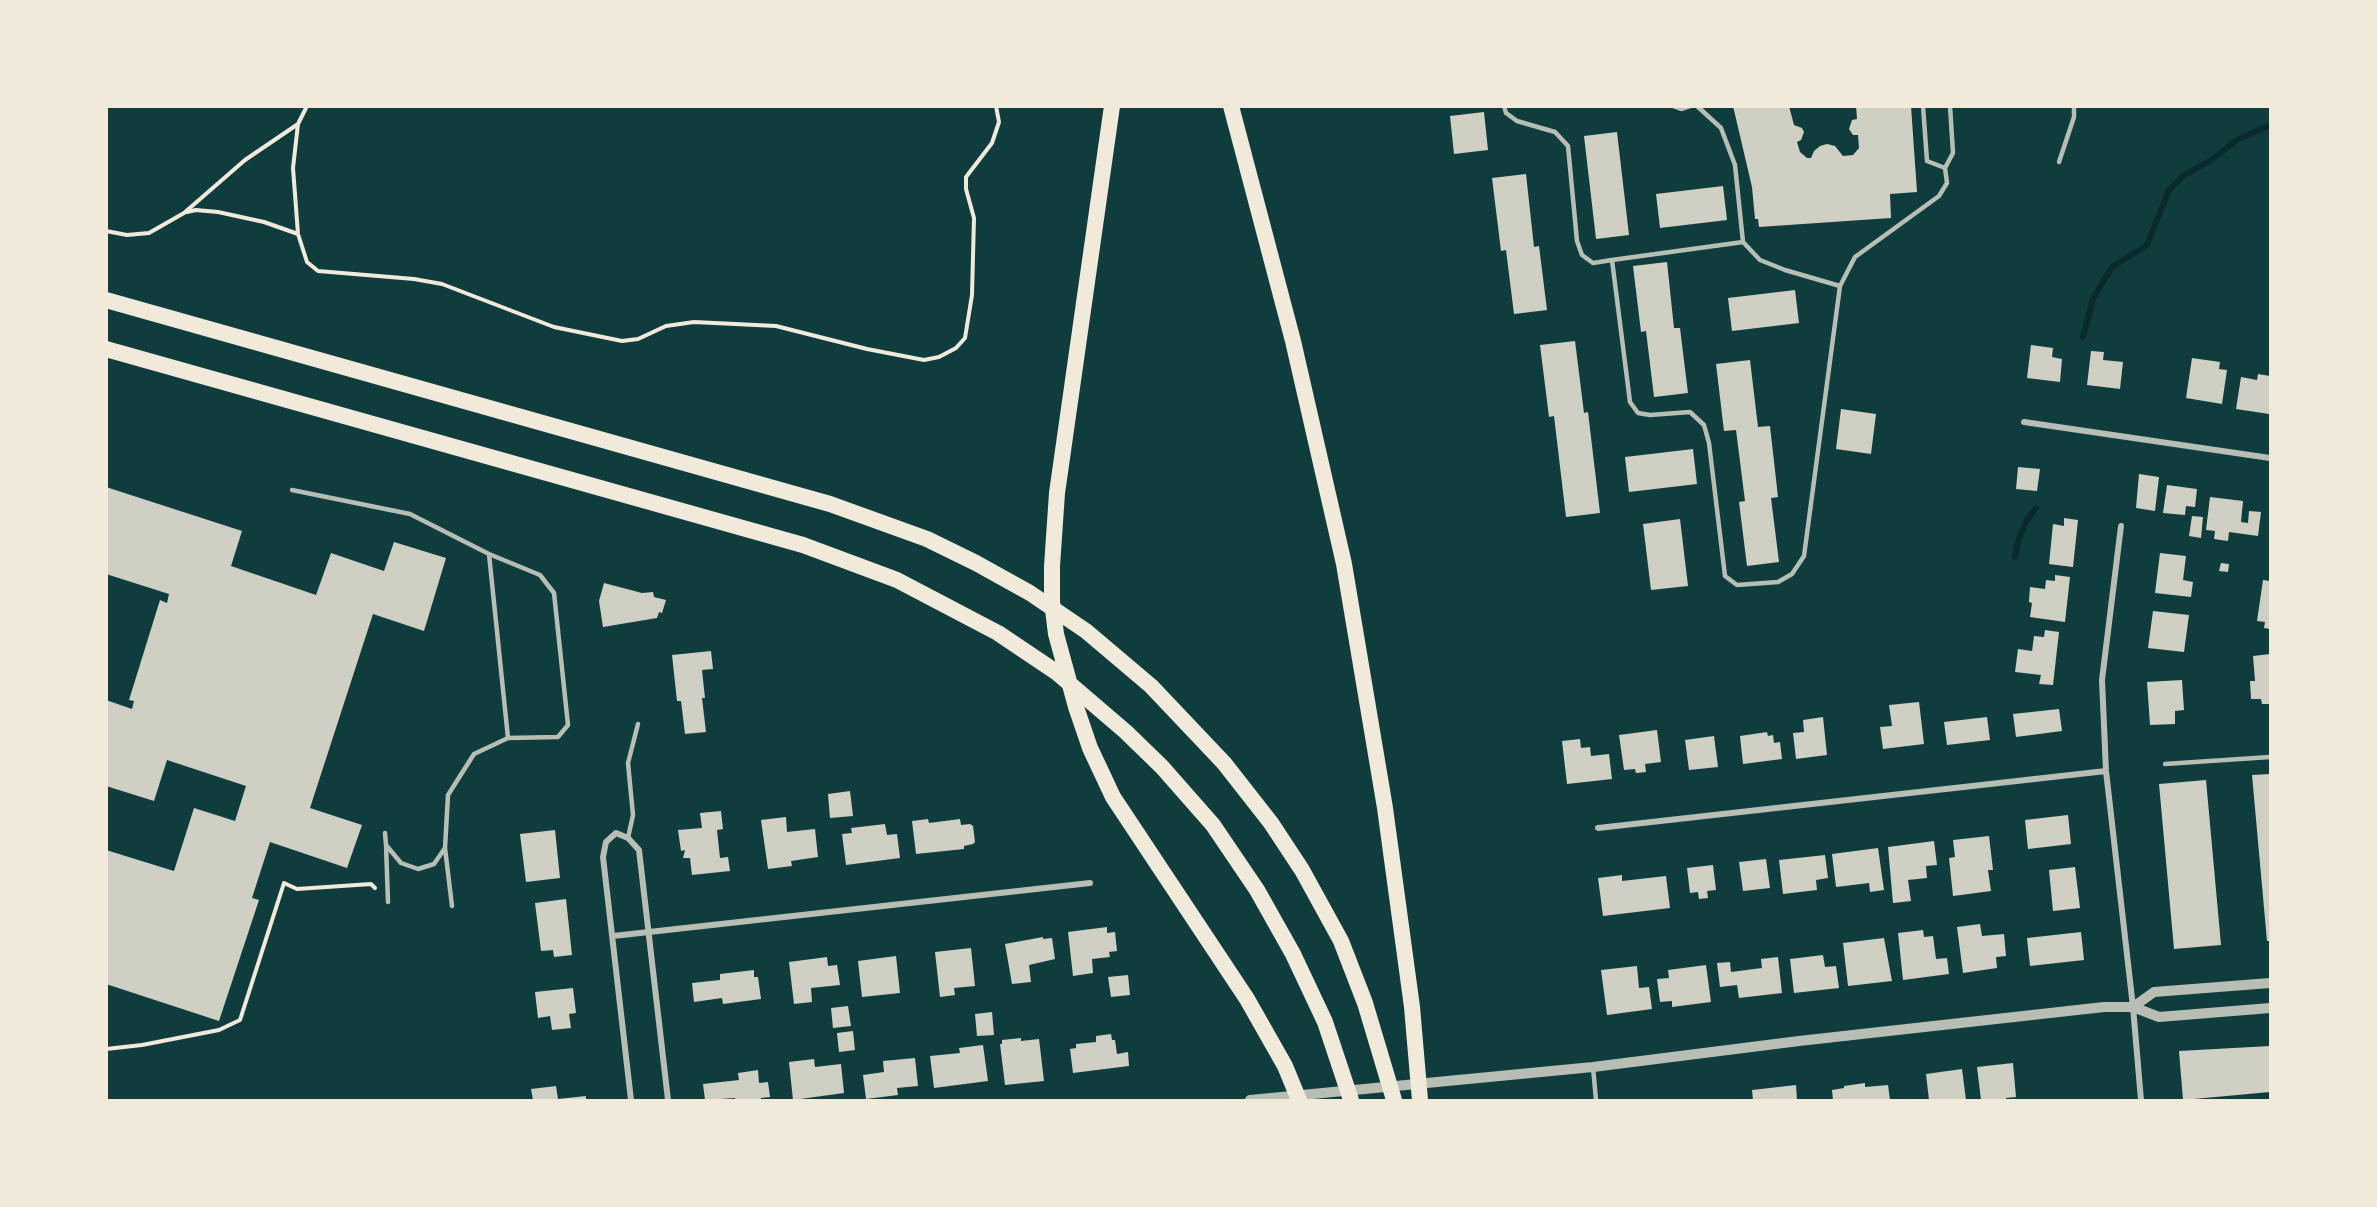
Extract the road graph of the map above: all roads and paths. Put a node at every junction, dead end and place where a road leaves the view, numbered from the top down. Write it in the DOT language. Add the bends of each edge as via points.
graph roads {
  1 [pos="307,106"];
  2 [pos="996,106"];
  3 [pos="1112,106"];
  4 [pos="1231,106"];
  5 [pos="1504,106"];
  6 [pos="1673,106"];
  7 [pos="1690,106"];
  8 [pos="1697,106"];
  9 [pos="1923,106"];
  10 [pos="1950,106"];
  11 [pos="2074,106"];
  12 [pos="298,124"];
  13 [pos="2059,162"];
  14 [pos="1945,168"];
  15 [pos="184,213"];
  16 [pos="106,231"];
  17 [pos="298,234"];
  18 [pos="1743,242"];
  19 [pos="1611,260"];
  20 [pos="1840,286"];
  21 [pos="106,300"];
  22 [pos="106,349"];
  23 [pos="2024,422"];
  24 [pos="2271,458"];
  25 [pos="292,490"];
  26 [pos="2121,526"];
  27 [pos="489,554"];
  28 [pos="638,724"];
  29 [pos="507,738"];
  30 [pos="2271,757"];
  31 [pos="2165,764"];
  32 [pos="2106,771"];
  33 [pos="1598,828"];
  34 [pos="385,833"];
  35 [pos="628,838"];
  36 [pos="386,845"];
  37 [pos="445,848"];
  38 [pos="1090,883"];
  39 [pos="388,902"];
  40 [pos="452,906"];
  41 [pos="648,932"];
  42 [pos="613,936"];
  43 [pos="2271,983"];
  44 [pos="2133,1007"];
  45 [pos="2271,1008"];
  46 [pos="106,1049"];
  47 [pos="1593,1067"];
  48 [pos="1266,1100"];
  49 [pos="631,1101"];
  50 [pos="668,1101"];
  51 [pos="1250,1101"];
  52 [pos="1299,1101"];
  53 [pos="1351,1101"];
  54 [pos="1394,1101"];
  55 [pos="1420,1101"];
  56 [pos="1596,1101"];
  57 [pos="2141,1101"];
  1 -- 12 [label="path"];
  2 -- 17 [label="path" via="999,122 993,143 966,177 974,218 972,295 965,338 956,348 924,360 776,326 693,322 666,326 638,339 622,341 554,327 442,285 318,271 307,262"];
  3 -- 52 [label="highway" via="1057,493 1052,566 1056,634 1090,748 1113,797 1241,990 1285,1066"];
  4 -- 55 [label="highway" via="1293,341 1344,564 1385,808"];
  5 -- 19 [label="lane" via="1506,113 1517,121 1555,132 1568,146 1577,241 1582,255 1593,263"];
  6 -- 7 [label="lane"];
  8 -- 18 [label="lane" via="1721,128 1735,165"];
  9 -- 14 [label="lane" via="1927,161"];
  10 -- 14 [label="lane" via="1953,153"];
  11 -- 13 [label="lane"];
  12 -- 15 [label="path" via="245,160"];
  12 -- 17 [label="path" via="293,168"];
  14 -- 20 [label="lane" via="1947,183 1940,196 1855,257"];
  15 -- 16 [label="path" via="148,233"];
  15 -- 17 [label="path" via="218,212"];
  18 -- 19 [label="lane"];
  18 -- 20 [label="lane" via="1760,260"];
  19 -- 20 [label="lane" via="1630,402 1638,413 1650,415 1690,412 1704,425 1725,576 1737,585 1778,582 1792,574 1804,556"];
  21 -- 54 [label="highway" via="830,504 927,539 1030,593 1086,632 1151,686 1199,734 1271,823 1341,941 1363,996"];
  22 -- 53 [label="highway" via="822,551 897,580 998,633 1111,718 1162,767 1213,825 1257,890 1293,954 1325,1022"];
  23 -- 24 [label="street"];
  25 -- 27 [label="lane" via="410,514"];
  26 -- 32 [label="street" via="2102,680"];
  27 -- 29 [label="lane"];
  27 -- 29 [label="lane" via="540,575 554,593 568,725 558,737"];
  28 -- 35 [label="lane" via="628,763 633,815"];
  29 -- 37 [label="lane" via="474,753 448,795"];
  30 -- 31 [label="lane"];
  32 -- 33 [label="street"];
  32 -- 44 [label="street"];
  34 -- 36 [label="lane"];
  35 -- 41 [label="street" via="639,850"];
  35 -- 42 [label="street" via="616,833 604,849"];
  36 -- 37 [label="lane" via="401,863 418,869 434,864"];
  36 -- 39 [label="lane"];
  37 -- 40 [label="lane"];
  38 -- 41 [label="street"];
  39 -- 46 [label="path" via="371,884 297,889 284,884 240,1020 219,1030"];
  41 -- 42 [label="street"];
  41 -- 50 [label="street"];
  42 -- 49 [label="street"];
  43 -- 44 [label="street" via="2154,992"];
  44 -- 45 [label="street" via="2159,1017"];
  44 -- 47 [label="street" via="2104,1007"];
  44 -- 57 [label="street"];
  47 -- 48 [label="street"];
  47 -- 56 [label="lane"];
  48 -- 51 [label="street"];
}
